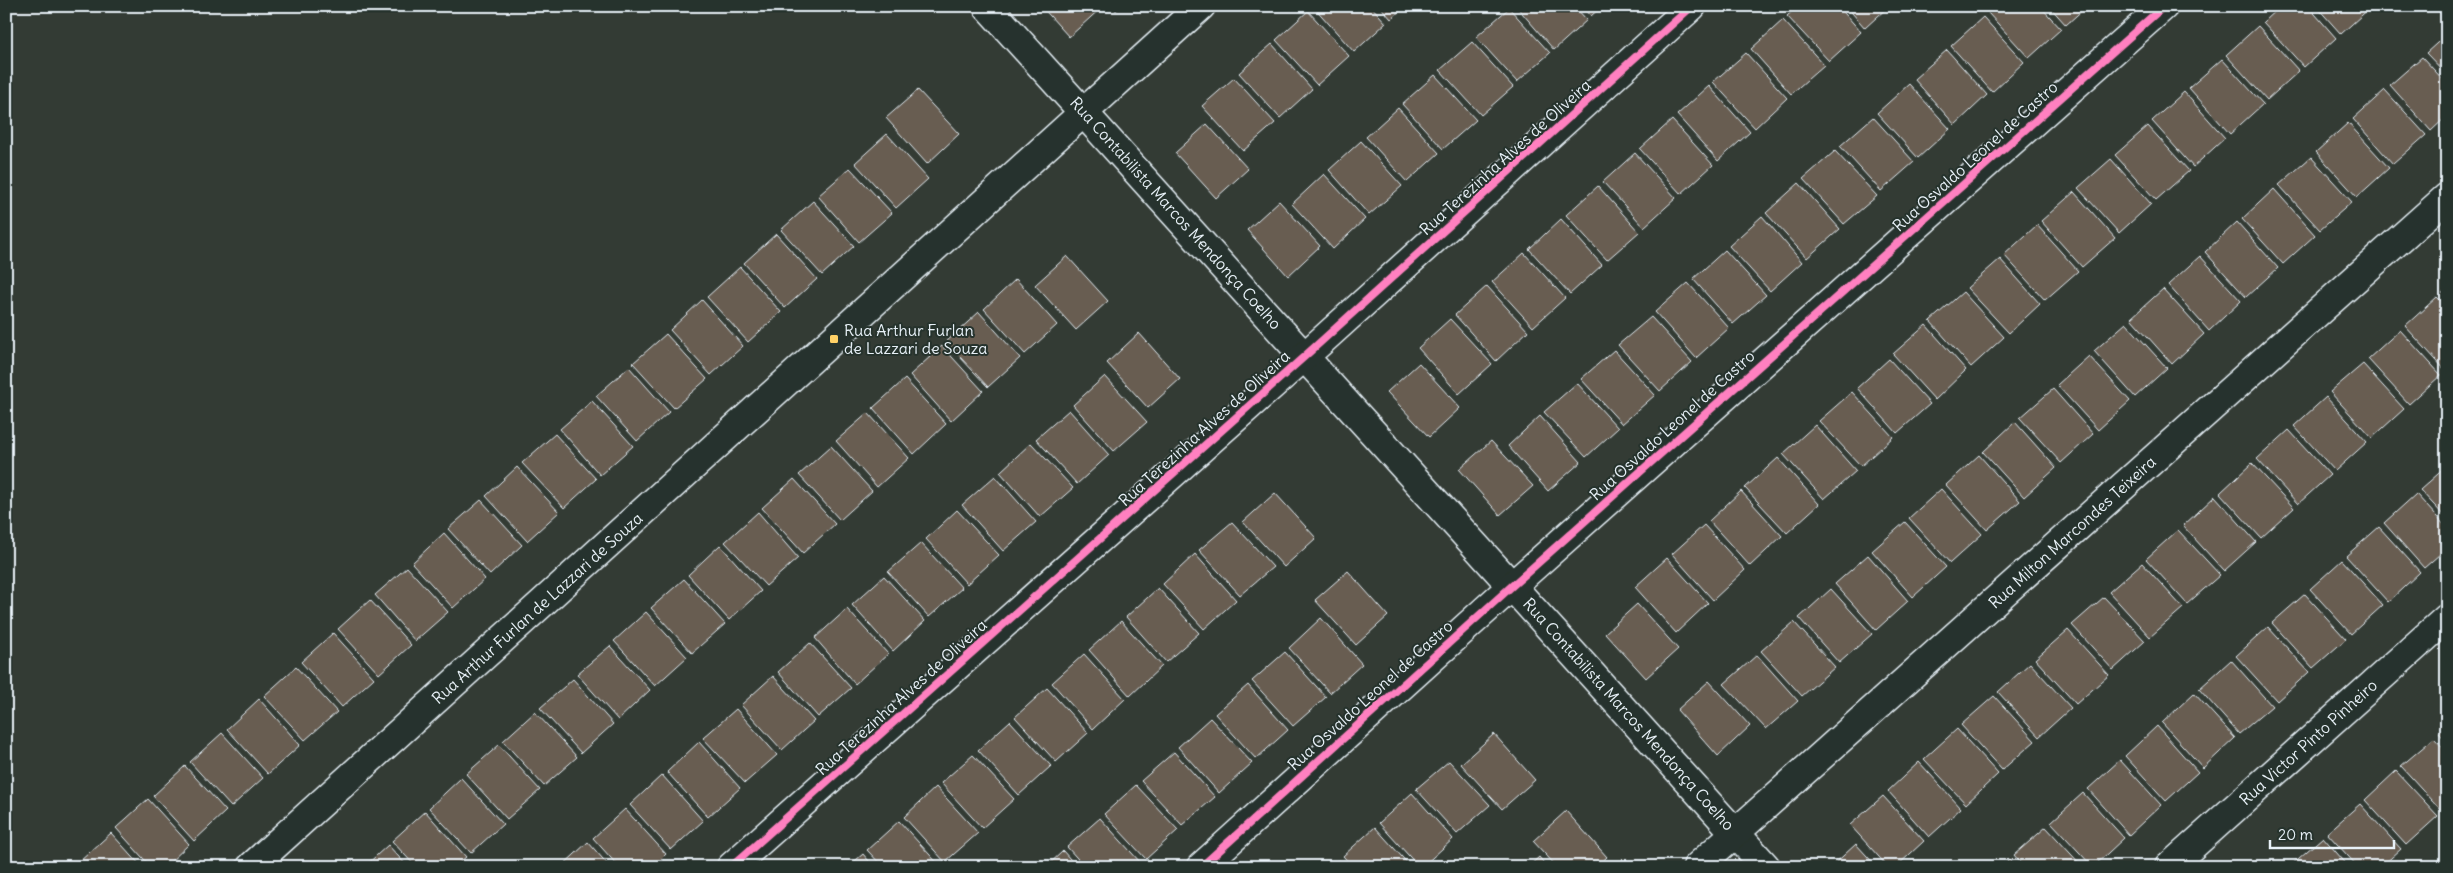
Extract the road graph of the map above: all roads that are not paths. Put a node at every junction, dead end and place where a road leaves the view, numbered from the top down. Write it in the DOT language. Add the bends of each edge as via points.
graph roads {
  1 [pos="987,6"];
  2 [pos="1200,6"];
  3 [pos="1692,6"];
  4 [pos="2164,6"];
  5 [pos="1085,112"];
  6 [pos="2447,197"];
  7 [pos="1305,356"];
  8 [pos="1512,585"];
  9 [pos="2447,618"];
  10 [pos="1735,832"];
  11 [pos="251,867"];
  12 [pos="731,867"];
  13 [pos="1201,867"];
  14 [pos="1697,867"];
  15 [pos="1766,867"];
  16 [pos="2169,867"];
  1 -- 5 [label="street, Rua Contabilista Marcos Mendonça Coelho"];
  2 -- 5 [label="street, Rua Arthur Furlan de Lazzari de Souza"];
  3 -- 7 [label="street, Rua Terezinha Alves de Oliveira"];
  4 -- 8 [label="street, Rua Osvaldo Leonel de Castro"];
  5 -- 7 [label="street, Rua Contabilista Marcos Mendonça Coelho"];
  5 -- 11 [label="street, Rua Arthur Furlan de Lazzari de Souza"];
  6 -- 10 [label="street, Rua Milton Marcondes Teixeira"];
  7 -- 8 [label="street, Rua Contabilista Marcos Mendonça Coelho"];
  7 -- 12 [label="street, Rua Terezinha Alves de Oliveira"];
  8 -- 10 [label="street, Rua Contabilista Marcos Mendonça Coelho"];
  8 -- 13 [label="street, Rua Osvaldo Leonel de Castro"];
  9 -- 16 [label="street, Rua Victor Pinto Pinheiro"];
  10 -- 14 [label="street, Rua Milton Marcondes Teixeira"];
  10 -- 15 [label="street, Rua Contabilista Marcos Mendonça Coelho"];
}
